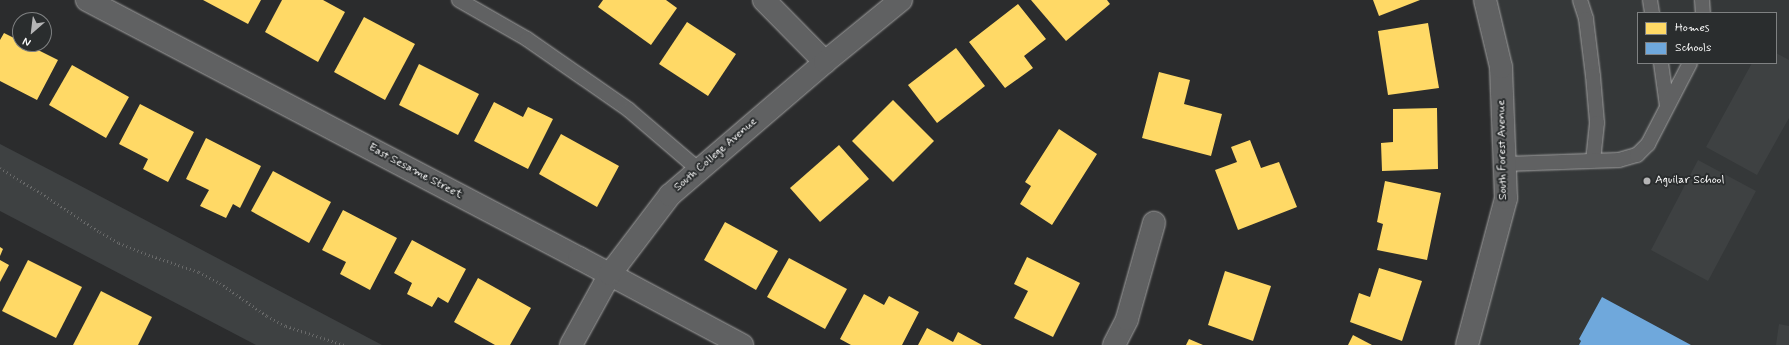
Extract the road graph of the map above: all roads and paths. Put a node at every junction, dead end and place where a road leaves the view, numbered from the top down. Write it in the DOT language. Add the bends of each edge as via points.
graph roads {
  1 [pos="87,0"];
  2 [pos="459,0"];
  3 [pos="764,0"];
  4 [pos="901,0"];
  5 [pos="1485,0"];
  6 [pos="1580,0"];
  7 [pos="1650,0"];
  8 [pos="1702,0"];
  9 [pos="1652,12"];
  10 [pos="1704,12"];
  11 [pos="825,62"];
  12 [pos="1661,64"];
  13 [pos="1689,64"];
  14 [pos="1667,106"];
  15 [pos="1593,160"];
  16 [pos="1506,164"];
  17 [pos="0,168"];
  18 [pos="699,170"];
  19 [pos="1154,223"];
  20 [pos="610,274"];
  21 [pos="344,345"];
  22 [pos="571,345"];
  23 [pos="742,345"];
  24 [pos="1114,345"];
  25 [pos="1467,345"];
  1 -- 20 [label="street, East Sesame Street"];
  2 -- 18 [label="lane" via="527,39 622,106"];
  3 -- 11 [label="street"];
  4 -- 11 [label="street, South College Avenue"];
  5 -- 16 [label="street, South Forest Avenue" via="1501,67"];
  6 -- 15 [label="lane" via="1586,19 1597,122"];
  7 -- 9 [label="lane"];
  8 -- 10 [label="lane"];
  11 -- 18 [label="street, South College Avenue"];
  12 -- 14 [label="lane"];
  13 -- 14 [label="lane"];
  14 -- 15 [label="lane" via="1648,144 1637,156 1619,160"];
  15 -- 16 [label="lane"];
  16 -- 25 [label="street, South Forest Avenue" via="1506,198"];
  17 -- 21 [label="path" via="119,243 212,278 286,326"];
  18 -- 20 [label="street, South College Avenue" via="670,195"];
  19 -- 24 [label="street" via="1127,320"];
  20 -- 22 [label="street, South College Avenue"];
  20 -- 23 [label="street, East Sesame Street"];
}
